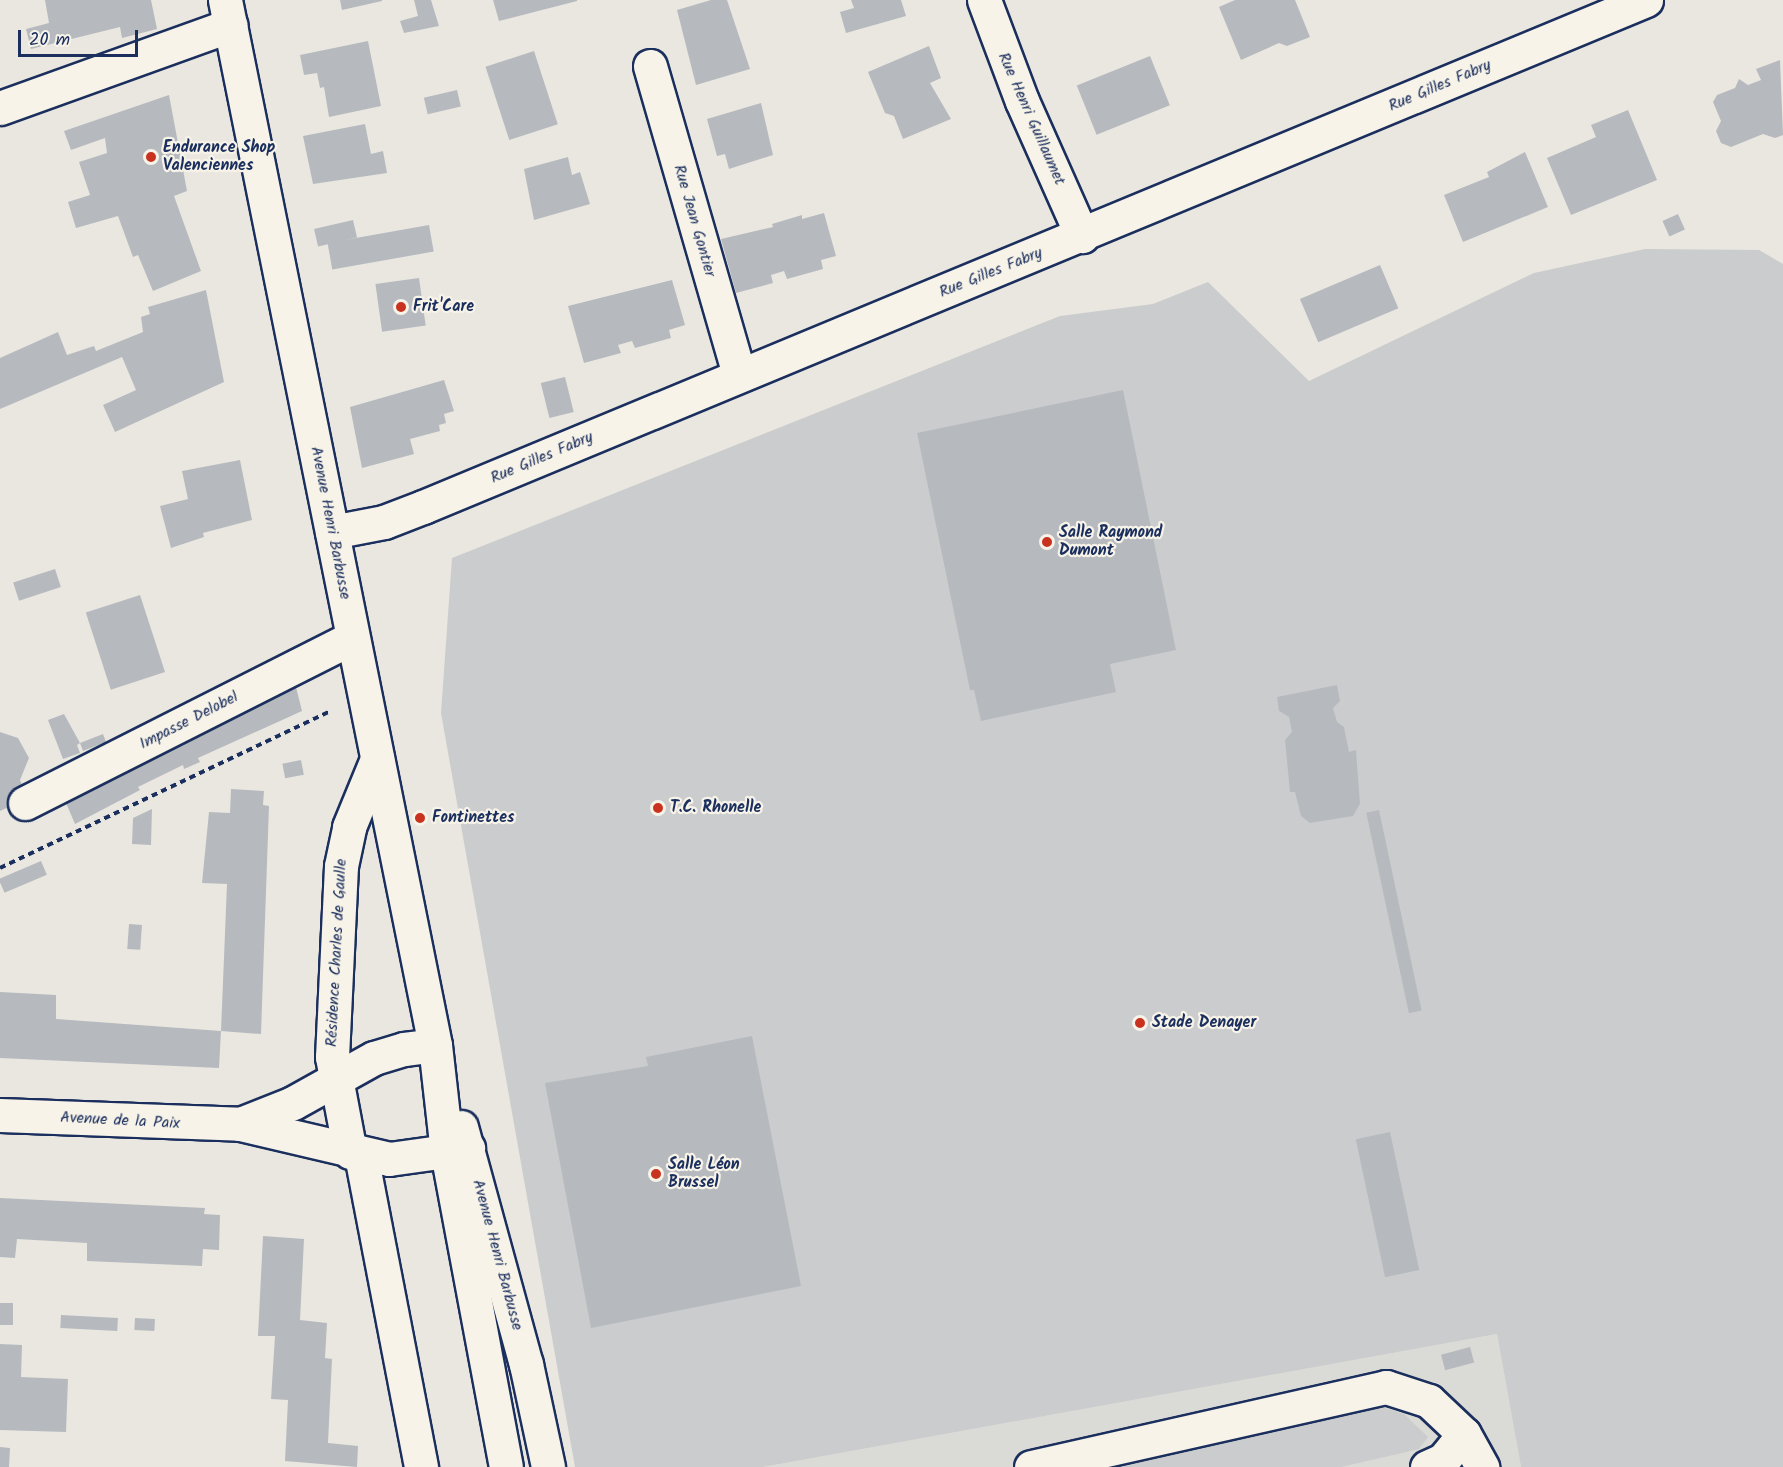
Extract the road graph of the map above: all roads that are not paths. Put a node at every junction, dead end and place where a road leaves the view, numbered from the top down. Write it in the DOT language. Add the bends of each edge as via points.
graph roads {
  1 [pos="984,0"];
  2 [pos="1646,0"];
  3 [pos="228,12"];
  4 [pos="650,66"];
  5 [pos="0,108"];
  6 [pos="1082,236"];
  7 [pos="740,375"];
  8 [pos="332,532"];
  9 [pos="352,638"];
  10 [pos="377,759"];
  11 [pos="25,803"];
  12 [pos="435,1046"];
  13 [pos="334,1081"];
  14 [pos="0,1115"];
  15 [pos="240,1124"];
  16 [pos="457,1150"];
  17 [pos="356,1154"];
  18 [pos="1464,1434"];
  19 [pos="421,1467"];
  20 [pos="506,1467"];
  21 [pos="548,1467"];
  22 [pos="1031,1467"];
  23 [pos="1427,1467"];
  24 [pos="1482,1467"];
  1 -- 6 [label="street, Rue Henri Guillaumet" via="1022,101"];
  2 -- 6 [label="street, Rue Gilles Fabry"];
  3 -- 5 [label="street"];
  3 -- 8 [label="street, Avenue Henri Barbusse"];
  4 -- 7 [label="street, Rue Jean Gontier"];
  6 -- 7 [label="street, Rue Gilles Fabry"];
  7 -- 8 [label="street, Rue Gilles Fabry" via="384,522"];
  8 -- 9 [label="street, Avenue Henri Barbusse"];
  9 -- 10 [label="street, Avenue Henri Barbusse"];
  9 -- 11 [label="street, Impasse Delobel"];
  10 -- 12 [label="street, Avenue Henri Barbusse"];
  10 -- 13 [label="street, Résidence Charles de Gaulle" via="344,845"];
  12 -- 13 [label="street, Avenue de la Paix" via="387,1053"];
  12 -- 16 [label="street, Avenue Henri Barbusse"];
  13 -- 15 [label="street, Avenue de la Paix" via="294,1103"];
  13 -- 17 [label="street, Résidence Charles de Gaulle"];
  14 -- 15 [label="street, Avenue de la Paix"];
  15 -- 17 [label="street, Avenue de la Paix"];
  16 -- 17 [label="street, Avenue de la Paix" via="389,1160"];
  16 -- 20 [label="street, Avenue Henri Barbusse"];
  16 -- 21 [label="street, Avenue Henri Barbusse" via="526,1364"];
  17 -- 19 [label="street, Résidence Charles de Gaulle"];
  18 -- 22 [label="street" via="1429,1401 1386,1387"];
  18 -- 23 [label="street" via="1443,1460"];
  18 -- 24 [label="street"];
}
